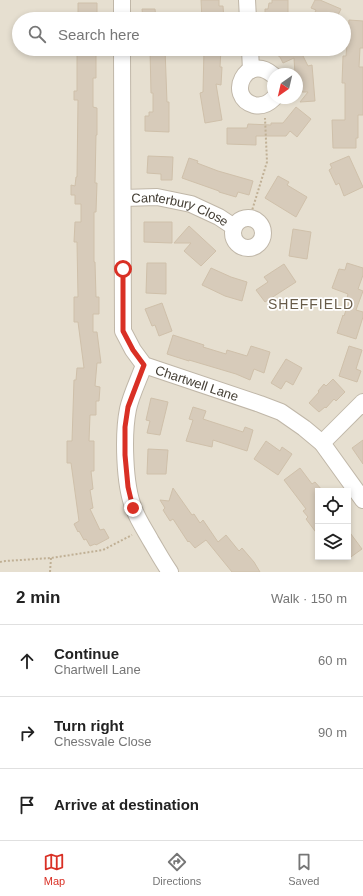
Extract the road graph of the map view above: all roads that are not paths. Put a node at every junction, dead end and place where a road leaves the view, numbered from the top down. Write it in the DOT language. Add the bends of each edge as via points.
graph roads {
  1 [pos="122,0"];
  2 [pos="247,0"];
  3 [pos="122,12"];
  4 [pos="248,12"];
  5 [pos="122,56"];
  6 [pos="250,56"];
  7 [pos="251,70"];
  8 [pos="267,71"];
  9 [pos="267,103"];
  10 [pos="123,198"];
  11 [pos="234,227"];
  12 [pos="144,365"];
  13 [pos="363,402"];
  14 [pos="322,443"];
  15 [pos="363,500"];
  16 [pos="170,572"];
  1 -- 3 [label="street"];
  2 -- 4 [label="street"];
  5 -- 10 [label="street, Chartwell Lane"];
  6 -- 7 [label="street"];
  7 -- 8 [label="street" via="257,68"];
  7 -- 9 [label="street" via="242,78 242,96 246,101 258,106"];
  10 -- 11 [label="street, Canterbury Close" via="157,196 191,204"];
  10 -- 12 [label="street, Chartwell Lane" via="123,331"];
  11 -- 11 [label="street, Canterbury Close" via="233,237 239,245 248,248 261,241 262,226 255,219 240,219"];
  12 -- 14 [label="street, Chartwell Lane" via="281,412"];
  12 -- 16 [label="street" via="128,407 125,427 128,487 133,508"];
  13 -- 14 [label="street"];
  14 -- 15 [label="street, Chartwell Lane"];
}
